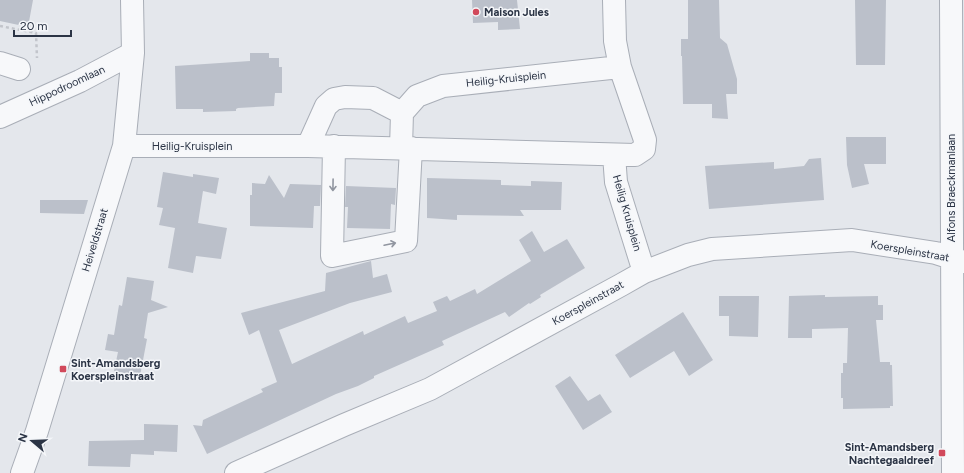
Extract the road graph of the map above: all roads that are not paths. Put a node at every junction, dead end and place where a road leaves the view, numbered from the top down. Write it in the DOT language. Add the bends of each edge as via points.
graph roads {
  1 [pos="132,0"];
  2 [pos="614,0"];
  3 [pos="950,0"];
  4 [pos="133,53"];
  5 [pos="620,67"];
  6 [pos="402,113"];
  7 [pos="0,117"];
  8 [pos="124,146"];
  9 [pos="308,146"];
  10 [pos="334,146"];
  11 [pos="406,148"];
  12 [pos="614,154"];
  13 [pos="958,260"];
  14 [pos="644,272"];
  15 [pos="22,473"];
  16 [pos="236,473"];
  17 [pos="952,473"];
  1 -- 4 [label="street, Heiveldstraat"];
  2 -- 5 [label="street, Heilig-Kruisplein" via="615,41"];
  3 -- 13 [label="street, Alfons Braeckmanlaan"];
  4 -- 7 [label="street, Hippodroomlaan" via="80,81"];
  4 -- 8 [label="street, Heiveldstraat"];
  5 -- 6 [label="street, Heilig-Kruisplein" via="443,86 417,96"];
  5 -- 12 [label="street, Heilig-Kruisplein" via="645,140 644,149 636,155"];
  6 -- 9 [label="street" via="373,98 334,99 326,106"];
  6 -- 11 [label="street"];
  8 -- 9 [label="street, Heilig-Kruisplein"];
  8 -- 15 [label="street, Heiveldstraat"];
  9 -- 10 [label="street, Heilig-Kruisplein"];
  10 -- 11 [label="street, Heilig-Kruisplein"];
  10 -- 11 [label="street, one-way" via="332,256 406,241"];
  11 -- 12 [label="street, Heilig-Kruisplein"];
  12 -- 14 [label="street, Heilig Kruisplein" via="616,182"];
  13 -- 14 [label="street, Koerspleinstraat" via="852,240 712,249 688,255"];
  13 -- 17 [label="street, Alfons Braeckmanlaan"];
  14 -- 16 [label="street, Koerspleinstraat" via="430,389"];
}
